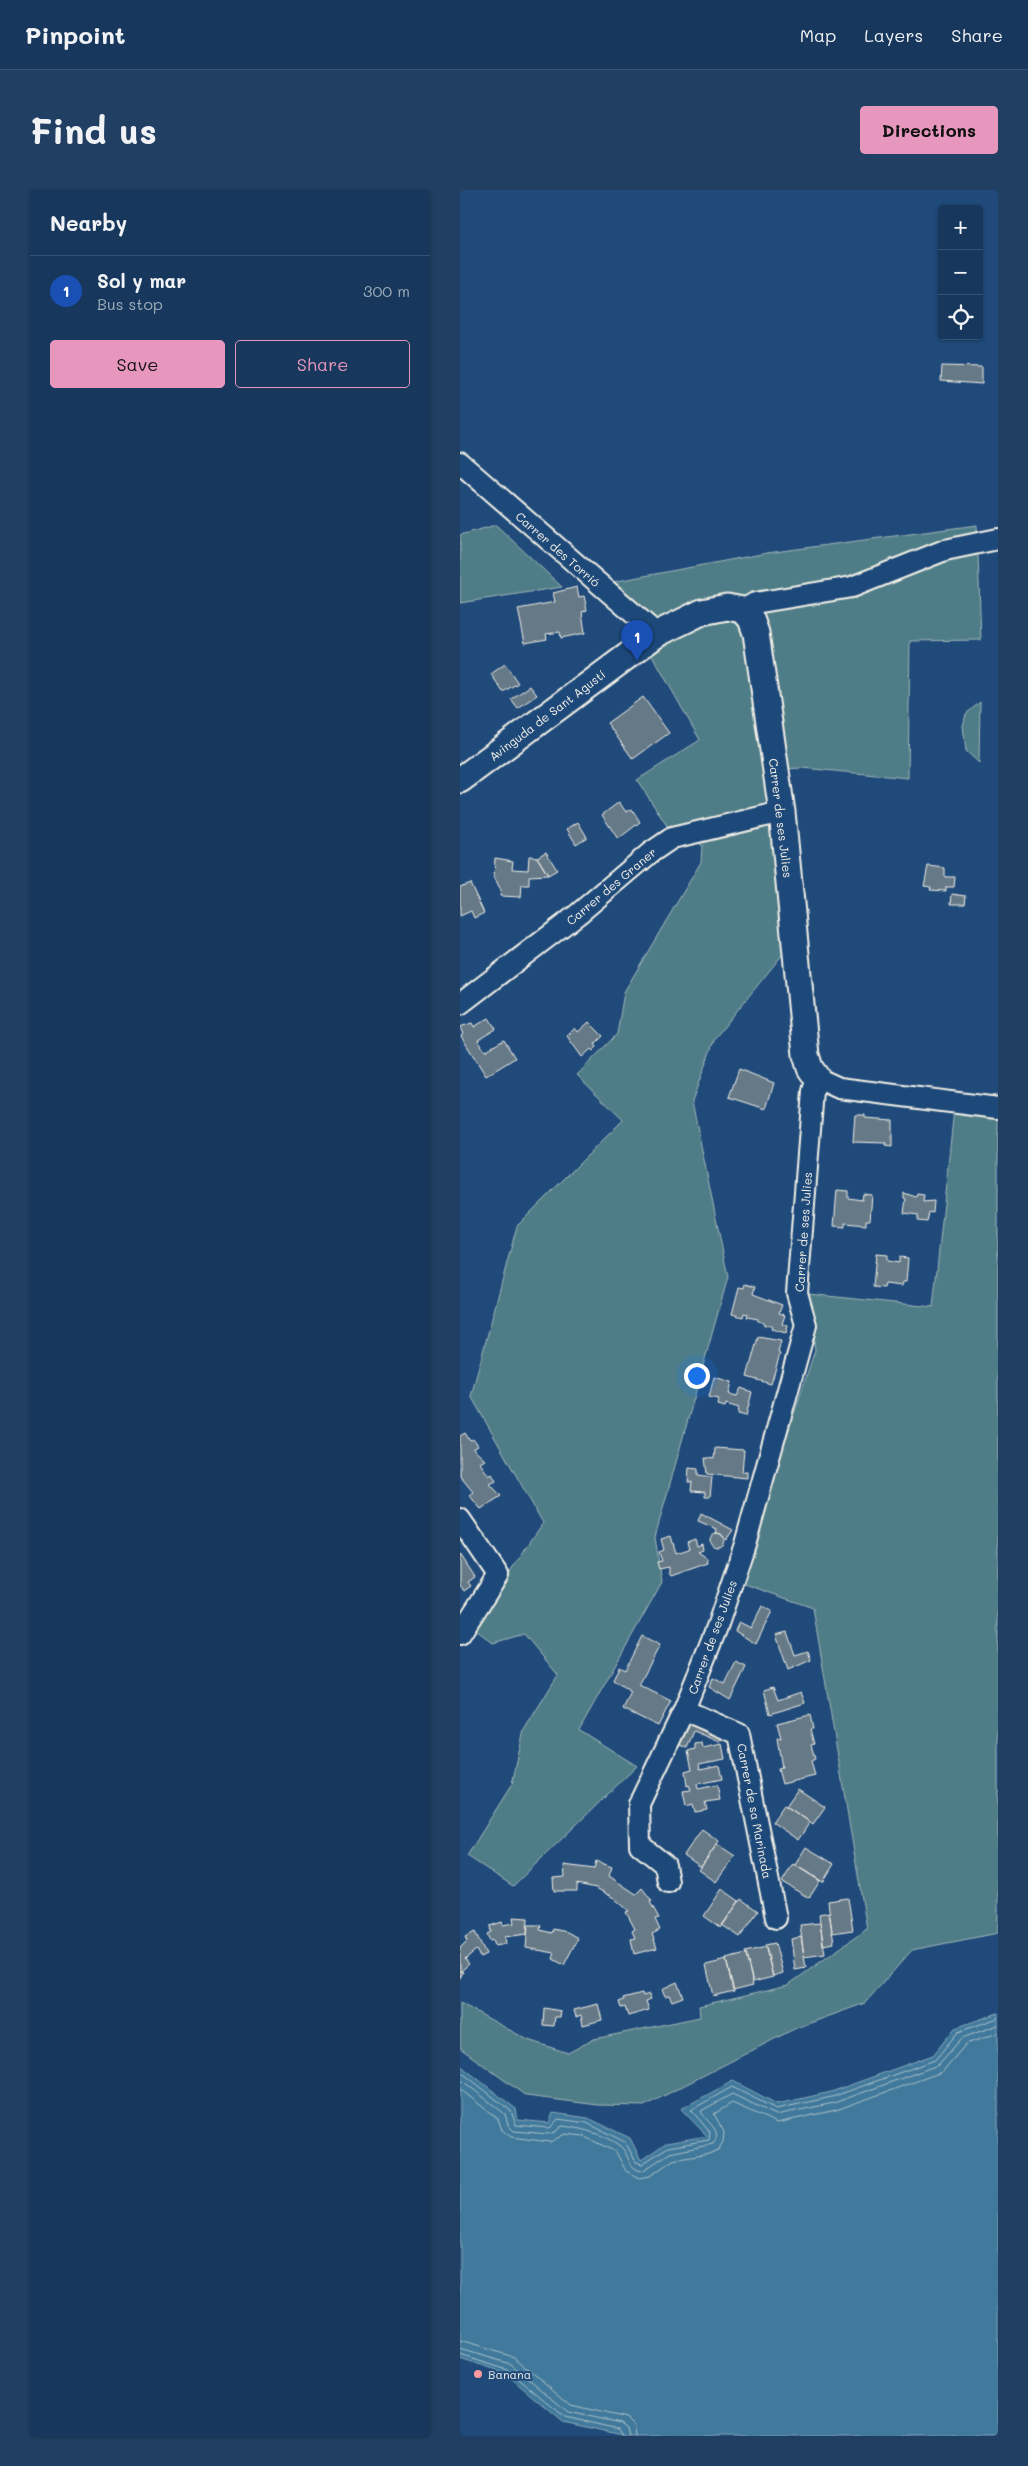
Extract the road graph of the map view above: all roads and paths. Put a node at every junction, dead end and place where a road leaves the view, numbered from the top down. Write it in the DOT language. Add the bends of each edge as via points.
graph roads {
  1 [pos="460,463"];
  2 [pos="998,539"];
  3 [pos="743,610"];
  4 [pos="656,634"];
  5 [pos="460,780"];
  6 [pos="782,812"];
  7 [pos="460,1004"];
  8 [pos="817,1078"];
  9 [pos="998,1108"];
  10 [pos="460,1519"];
  11 [pos="460,1634"];
  12 [pos="684,1710"];
  13 [pos="668,1882"];
  14 [pos="776,1918"];
  1 -- 4 [label="street, Carrer des Torrió"];
  2 -- 3 [label="street" via="945,550 852,588 754,603"];
  3 -- 4 [label="street, Avinguda de Sant Agustí" via="727,607 702,612"];
  3 -- 6 [label="street, Carrer de ses Julies" via="751,619 756,633"];
  4 -- 5 [label="street, Avinguda de Sant Agustí"];
  6 -- 7 [label="street, Carrer des Graner" via="672,838 650,852 578,914"];
  6 -- 8 [label="street, Carrer de ses Julies" via="806,1055"];
  8 -- 9 [label="street" via="839,1088"];
  8 -- 12 [label="street, Carrer de ses Julies" via="813,1091 797,1293 806,1325 745,1544"];
  10 -- 11 [label="street" via="498,1574"];
  12 -- 13 [label="street, Carrer de ses Julies" via="639,1804 640,1845 665,1866"];
  12 -- 14 [label="street, Carrer de sa Marinada" via="739,1734"];
}
